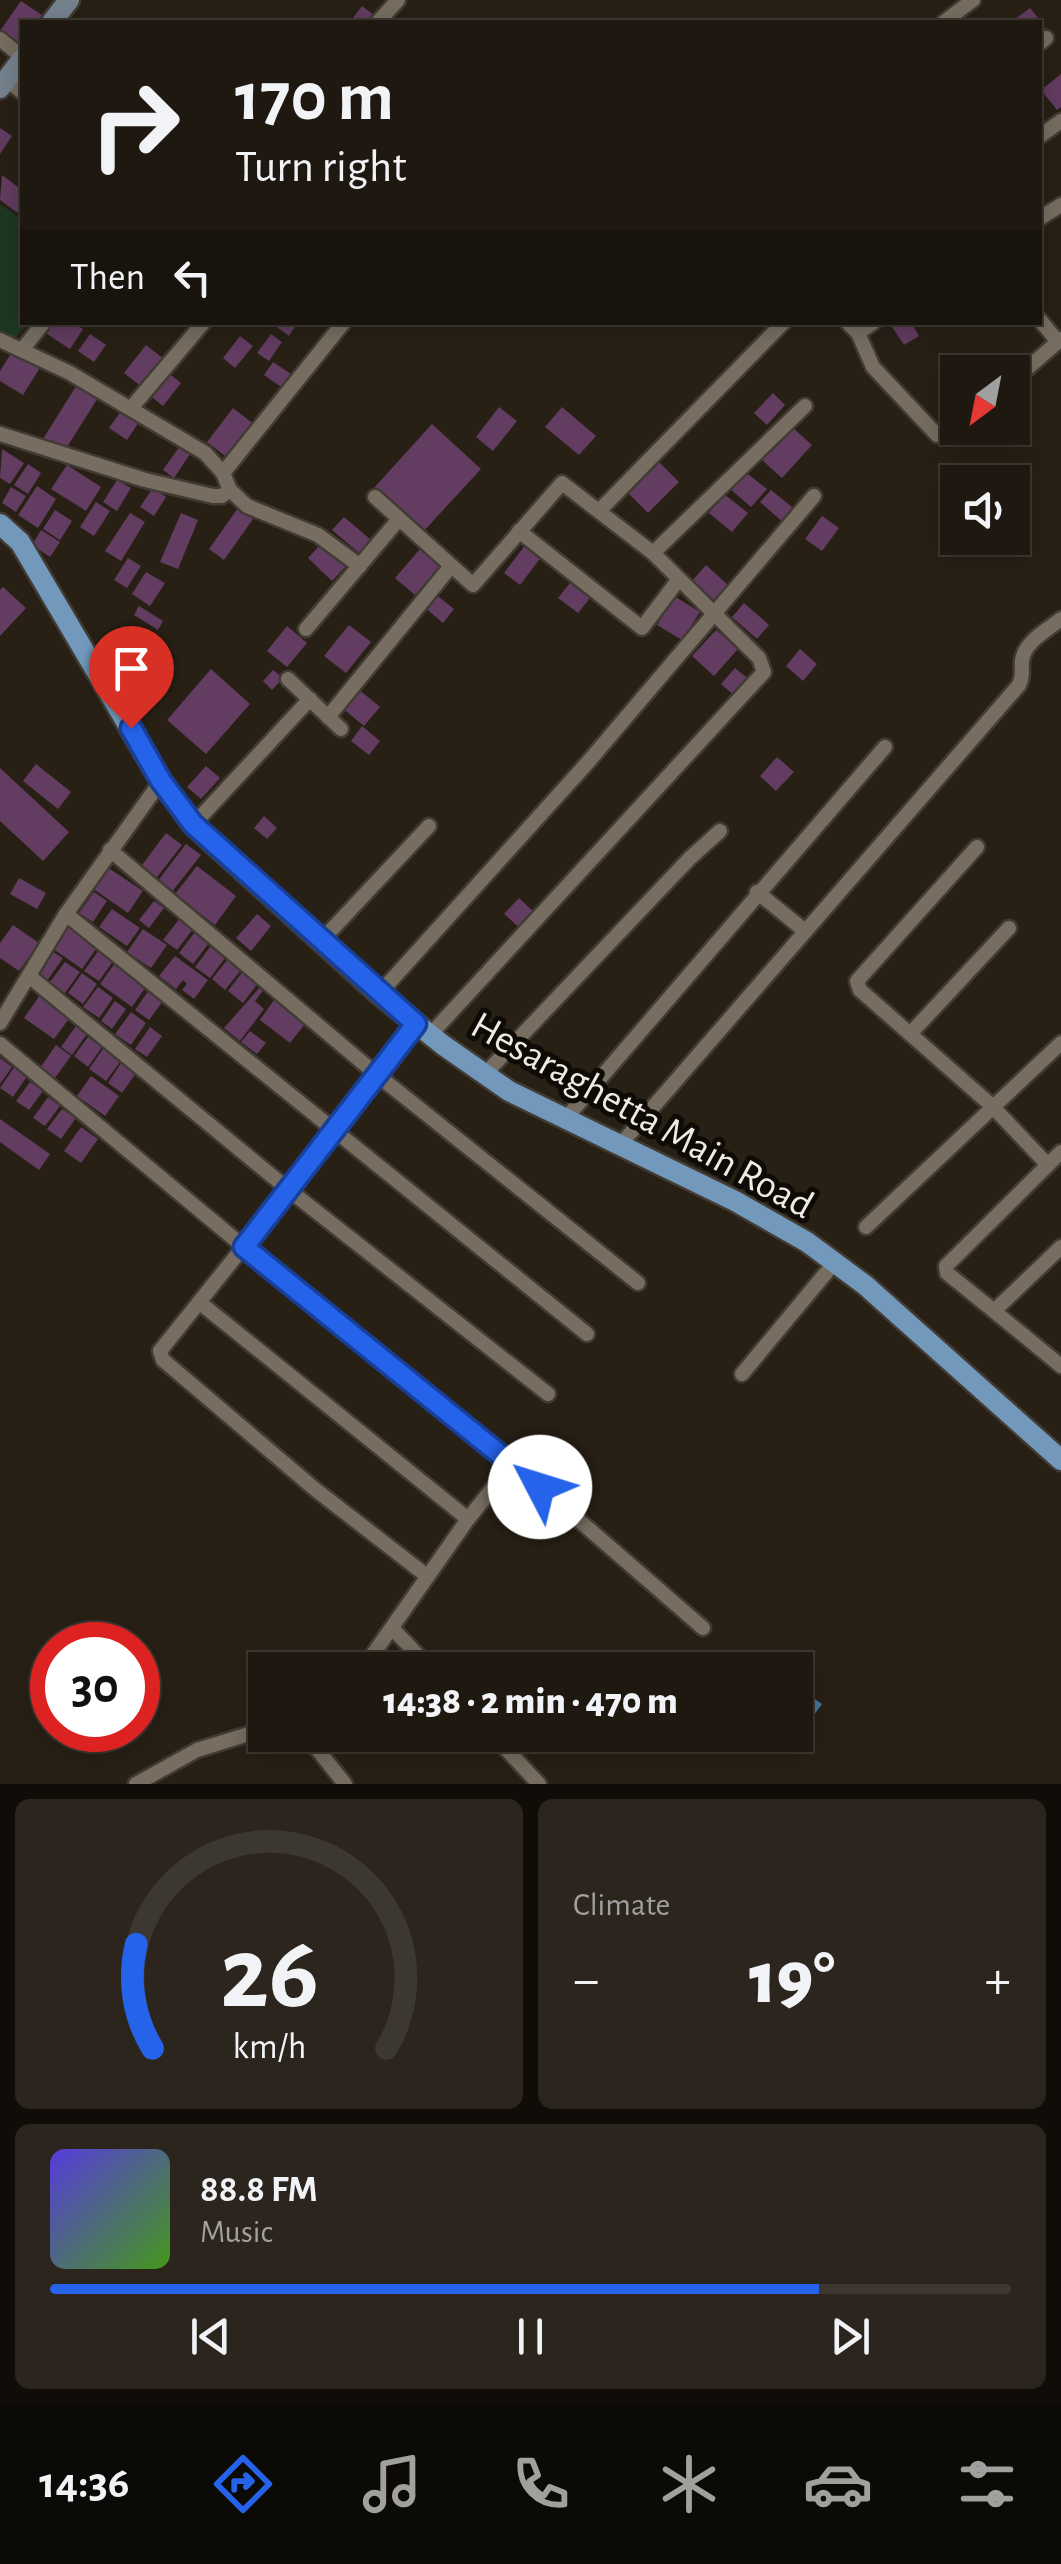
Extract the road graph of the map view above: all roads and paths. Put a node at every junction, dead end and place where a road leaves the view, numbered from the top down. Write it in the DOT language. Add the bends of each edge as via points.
graph roads {
  1 [pos="69,0"];
  2 [pos="398,0"];
  3 [pos="973,0"];
  4 [pos="54,20"];
  5 [pos="380,20"];
  6 [pos="947,20"];
  7 [pos="0,39"];
  8 [pos="20,56"];
  9 [pos="20,63"];
  10 [pos="10,86"];
  11 [pos="1042,322"];
  12 [pos="42,325"];
  13 [pos="201,325"];
  14 [pos="342,325"];
  15 [pos="781,325"];
  16 [pos="853,328"];
  17 [pos="0,340"];
  18 [pos="1060,341"];
  19 [pos="22,350"];
  20 [pos="1030,367"];
  21 [pos="806,406"];
  22 [pos="132,407"];
  23 [pos="0,434"];
  24 [pos="940,435"];
  25 [pos="222,473"];
  26 [pos="230,490"];
  27 [pos="814,496"];
  28 [pos="375,498"];
  29 [pos="600,510"];
  30 [pos="399,519"];
  31 [pos="0,524"];
  32 [pos="519,532"];
  33 [pos="652,553"];
  34 [pos="360,566"];
  35 [pos="451,566"];
  36 [pos="679,579"];
  37 [pos="713,613"];
  38 [pos="1061,619"];
  39 [pos="306,629"];
  40 [pos="288,679"];
  41 [pos="310,699"];
  42 [pos="328,717"];
  43 [pos="341,728"];
  44 [pos="885,746"];
  45 [pos="161,781"];
  46 [pos="193,824"];
  47 [pos="428,826"];
  48 [pos="720,831"];
  49 [pos="978,847"];
  50 [pos="110,850"];
  51 [pos="757,892"];
  52 [pos="66,914"];
  53 [pos="1009,928"];
  54 [pos="804,931"];
  55 [pos="321,941"];
  56 [pos="29,976"];
  57 [pos="379,994"];
  58 [pos="0,1023"];
  59 [pos="423,1029"];
  60 [pos="910,1034"];
  61 [pos="1061,1043"];
  62 [pos="0,1044"];
  63 [pos="376,1074"];
  64 [pos="484,1075"];
  65 [pos="991,1106"];
  66 [pos="567,1118"];
  67 [pos="332,1131"];
  68 [pos="621,1144"];
  69 [pos="1061,1152"];
  70 [pos="1047,1164"];
  71 [pos="289,1190"];
  72 [pos="866,1226"];
  73 [pos="244,1247"];
  74 [pos="1061,1248"];
  75 [pos="835,1262"];
  76 [pos="638,1282"];
  77 [pos="200,1302"];
  78 [pos="994,1311"];
  79 [pos="586,1334"];
  80 [pos="1061,1366"];
  81 [pos="742,1374"];
  82 [pos="548,1394"];
  83 [pos="1061,1460"];
  84 [pos="513,1463"];
  85 [pos="468,1519"];
  86 [pos="427,1576"];
  87 [pos="392,1628"];
  88 [pos="703,1628"];
  89 [pos="375,1652"];
  90 [pos="415,1652"];
  91 [pos="248,1734"];
  92 [pos="319,1752"];
  93 [pos="508,1752"];
  94 [pos="136,1784"];
  95 [pos="344,1784"];
  96 [pos="539,1784"];
  1 -- 4 [label="street"];
  2 -- 5 [label="street"];
  3 -- 6 [label="street"];
  7 -- 8 [label="street"];
  9 -- 10 [label="street"];
  11 -- 18 [label="street"];
  12 -- 19 [label="street"];
  13 -- 22 [label="street"];
  14 -- 25 [label="street"];
  15 -- 29 [label="street"];
  16 -- 24 [label="street" via="872,367"];
  17 -- 19 [label="street"];
  18 -- 20 [label="street"];
  19 -- 22 [label="street"];
  21 -- 33 [label="street"];
  22 -- 25 [label="street" via="206,452"];
  23 -- 26 [label="street" via="145,480 214,496"];
  25 -- 26 [label="street"];
  26 -- 34 [label="street" via="247,506 318,535"];
  27 -- 37 [label="street"];
  28 -- 30 [label="street"];
  29 -- 32 [label="street" via="562,484"];
  29 -- 33 [label="street"];
  30 -- 34 [label="street"];
  30 -- 35 [label="street"];
  31 -- 45 [label="main road, Hesaraghetta Main Road" via="20,542"];
  32 -- 35 [label="street" via="473,585"];
  32 -- 36 [label="street" via="642,628"];
  33 -- 36 [label="street"];
  34 -- 39 [label="street"];
  35 -- 42 [label="street"];
  36 -- 37 [label="street"];
  37 -- 57 [label="street"];
  37 -- 59 [label="street" via="759,658 764,672"];
  38 -- 54 [label="street" via="1025,651 1019,685"];
  40 -- 41 [label="street"];
  41 -- 42 [label="street"];
  41 -- 46 [label="street"];
  42 -- 43 [label="street"];
  44 -- 51 [label="street"];
  45 -- 46 [label="main road, Hesaraghetta Main Road"];
  45 -- 50 [label="street"];
  46 -- 55 [label="main road, Hesaraghetta Main Road"];
  47 -- 55 [label="street"];
  48 -- 64 [label="street"];
  49 -- 60 [label="street" via="857,981"];
  50 -- 52 [label="street"];
  50 -- 63 [label="street"];
  51 -- 54 [label="street"];
  51 -- 66 [label="street"];
  52 -- 56 [label="street"];
  52 -- 67 [label="street"];
  53 -- 60 [label="street"];
  54 -- 68 [label="street"];
  55 -- 57 [label="main road, Hesaraghetta Main Road"];
  56 -- 58 [label="street"];
  56 -- 71 [label="street"];
  57 -- 59 [label="main road, Hesaraghetta Main Road"];
  59 -- 63 [label="street"];
  59 -- 64 [label="main road, Hesaraghetta Main Road"];
  60 -- 65 [label="street"];
  61 -- 65 [label="street"];
  62 -- 73 [label="street"];
  63 -- 67 [label="street"];
  63 -- 76 [label="street"];
  64 -- 66 [label="main road, Hesaraghetta Main Road"];
  65 -- 70 [label="street"];
  65 -- 72 [label="street"];
  66 -- 68 [label="main road, Hesaraghetta Main Road"];
  67 -- 71 [label="street"];
  67 -- 79 [label="street"];
  68 -- 75 [label="main road, Hesaraghetta Main Road" via="735,1201"];
  69 -- 70 [label="street"];
  70 -- 78 [label="street" via="946,1266 946,1273"];
  71 -- 73 [label="street"];
  71 -- 82 [label="street"];
  73 -- 77 [label="street"];
  73 -- 84 [label="street"];
  74 -- 78 [label="street"];
  75 -- 81 [label="street"];
  75 -- 83 [label="main road, Hesaraghetta Main Road"];
  77 -- 85 [label="street"];
  77 -- 86 [label="street" via="163,1344 163,1360"];
  78 -- 80 [label="street"];
  84 -- 85 [label="street"];
  84 -- 88 [label="street"];
  85 -- 86 [label="street"];
  86 -- 87 [label="street"];
  87 -- 89 [label="street"];
  87 -- 90 [label="street"];
  91 -- 94 [label="street" via="197,1750"];
  92 -- 95 [label="street"];
  93 -- 96 [label="street"];
}
